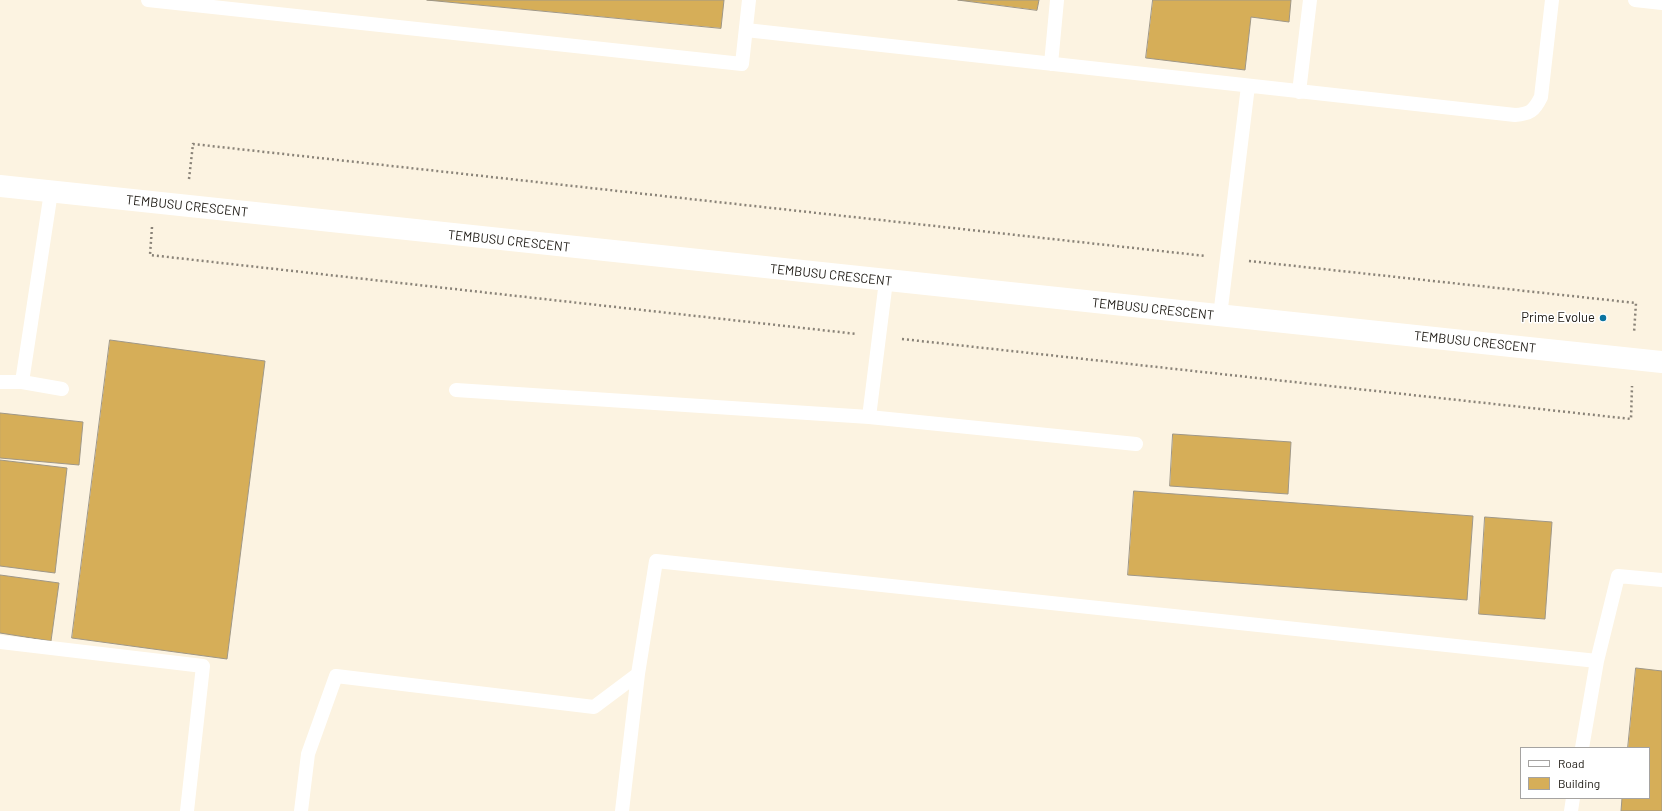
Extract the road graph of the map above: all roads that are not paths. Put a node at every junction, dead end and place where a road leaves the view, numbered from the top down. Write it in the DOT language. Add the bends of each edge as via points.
graph roads {
  1 [pos="148,0"];
  2 [pos="749,0"];
  3 [pos="1057,0"];
  4 [pos="1310,0"];
  5 [pos="1552,0"];
  6 [pos="1635,0"];
  7 [pos="1662,3"];
  8 [pos="746,30"];
  9 [pos="1050,64"];
  10 [pos="1248,86"];
  11 [pos="1298,92"];
  12 [pos="0,186"];
  13 [pos="51,192"];
  14 [pos="886,281"];
  15 [pos="1220,316"];
  16 [pos="1662,362"];
  17 [pos="0,382"];
  18 [pos="22,382"];
  19 [pos="62,389"];
  20 [pos="456,390"];
  21 [pos="869,417"];
  22 [pos="1136,444"];
  23 [pos="1662,580"];
  24 [pos="0,642"];
  25 [pos="1597,661"];
  26 [pos="638,674"];
  27 [pos="1582,747"];
  28 [pos="1573,799"];
  29 [pos="187,811"];
  30 [pos="301,811"];
  31 [pos="622,811"];
  32 [pos="1571,811"];
  1 -- 8 [label="lane" via="742,64"];
  2 -- 8 [label="lane"];
  3 -- 9 [label="lane"];
  4 -- 11 [label="lane"];
  5 -- 11 [label="lane" via="1540,97 1536,108 1527,114 1515,115"];
  6 -- 7 [label="lane"];
  8 -- 9 [label="lane"];
  9 -- 10 [label="lane"];
  10 -- 11 [label="lane"];
  10 -- 15 [label="lane"];
  12 -- 13 [label="street, TEMBUSU CRESCENT"];
  13 -- 14 [label="street, TEMBUSU CRESCENT"];
  13 -- 18 [label="lane"];
  14 -- 15 [label="street, TEMBUSU CRESCENT"];
  14 -- 21 [label="lane"];
  15 -- 16 [label="street, TEMBUSU CRESCENT"];
  17 -- 18 [label="lane"];
  18 -- 19 [label="lane"];
  20 -- 21 [label="lane"];
  21 -- 22 [label="lane"];
  23 -- 25 [label="lane" via="1618,576"];
  24 -- 29 [label="lane" via="203,666"];
  25 -- 26 [label="lane" via="656,561"];
  25 -- 27 [label="lane"];
  26 -- 30 [label="lane" via="594,707 336,676 308,754"];
  26 -- 31 [label="lane"];
  28 -- 32 [label="lane"];
}
